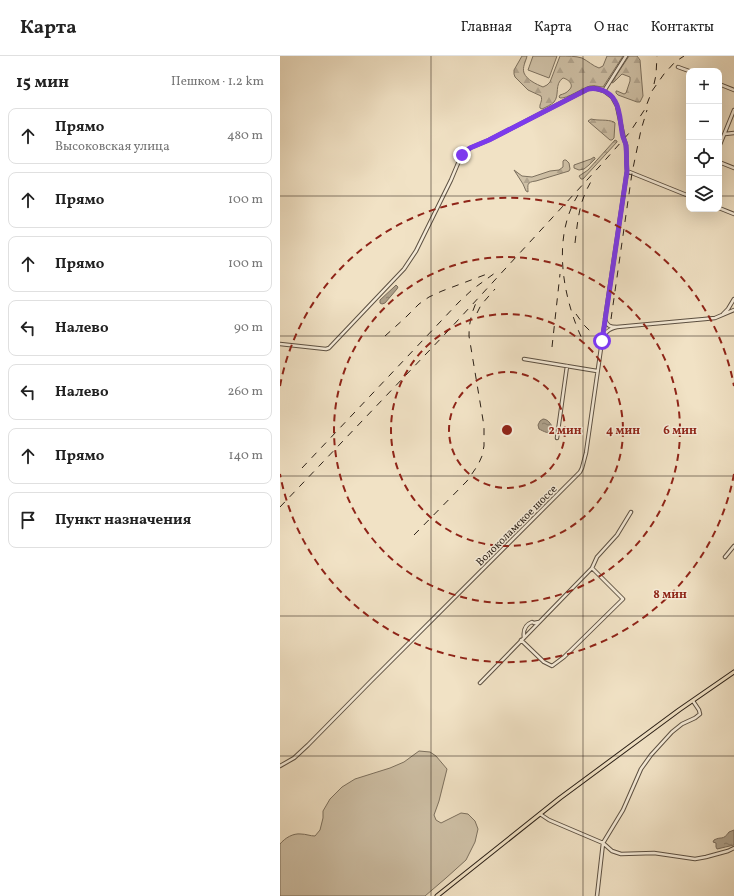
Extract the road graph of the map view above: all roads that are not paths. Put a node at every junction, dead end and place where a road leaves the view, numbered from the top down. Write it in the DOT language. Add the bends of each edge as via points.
graph roads {
  1 [pos="626,56"];
  2 [pos="678,67"];
  3 [pos="686,70"];
  4 [pos="722,85"];
  5 [pos="734,90"];
  6 [pos="604,91"];
  7 [pos="734,110"];
  8 [pos="734,133"];
  9 [pos="724,134"];
  10 [pos="722,140"];
  11 [pos="722,163"];
  12 [pos="734,168"];
  13 [pos="627,171"];
  14 [pos="686,195"];
  15 [pos="722,209"];
  16 [pos="734,214"];
  17 [pos="734,299"];
  18 [pos="734,310"];
  19 [pos="715,318"];
  20 [pos="605,319"];
  21 [pos="617,327"];
  22 [pos="603,336"];
  23 [pos="280,344"];
  24 [pos="524,359"];
  25 [pos="567,366"];
  26 [pos="597,371"];
  27 [pos="557,438"];
  28 [pos="631,512"];
  29 [pos="734,546"];
  30 [pos="725,556"];
  31 [pos="592,568"];
  32 [pos="539,622"];
  33 [pos="522,639"];
  34 [pos="734,672"];
  35 [pos="480,683"];
  36 [pos="693,701"];
  37 [pos="280,766"];
  38 [pos="540,814"];
  39 [pos="603,843"];
  40 [pos="734,848"];
  41 [pos="437,896"];
  42 [pos="597,896"];
  1 -- 6 [label="street"];
  2 -- 3 [label="street"];
  4 -- 5 [label="street"];
  6 -- 13 [label="street, Волоколамское шоссе" via="615,100 618,110 626,145"];
  6 -- 23 [label="street" via="588,89 470,148 462,155 410,262 329,348"];
  7 -- 9 [label="street"];
  8 -- 9 [label="street"];
  9 -- 10 [label="street"];
  11 -- 12 [label="street"];
  13 -- 14 [label="street"];
  13 -- 20 [label="street, Волоколамское шоссе"];
  15 -- 16 [label="street"];
  17 -- 19 [label="street" via="728,310"];
  18 -- 19 [label="street"];
  19 -- 21 [label="street"];
  20 -- 21 [label="street" via="611,327"];
  20 -- 22 [label="street, Волоколамское шоссе"];
  21 -- 22 [label="street" via="608,330"];
  22 -- 26 [label="street, Волоколамское шоссе"];
  24 -- 25 [label="street"];
  25 -- 26 [label="street"];
  25 -- 27 [label="street"];
  26 -- 37 [label="street, Волоколамское шоссе" via="586,453 580,472 308,745"];
  28 -- 31 [label="street" via="617,535 597,557"];
  29 -- 30 [label="street"];
  31 -- 32 [label="street"];
  31 -- 33 [label="street" via="623,599 552,666 544,662"];
  32 -- 33 [label="street"];
  32 -- 33 [label="street" via="529,623 523,631"];
  33 -- 35 [label="street"];
  34 -- 36 [label="main road"];
  36 -- 38 [label="main road"];
  36 -- 39 [label="street" via="700,714 676,728 648,759 623,810"];
  38 -- 39 [label="street"];
  38 -- 41 [label="main road"];
  39 -- 40 [label="street" via="612,851 621,854 654,853 695,859"];
  39 -- 42 [label="street"];
}
